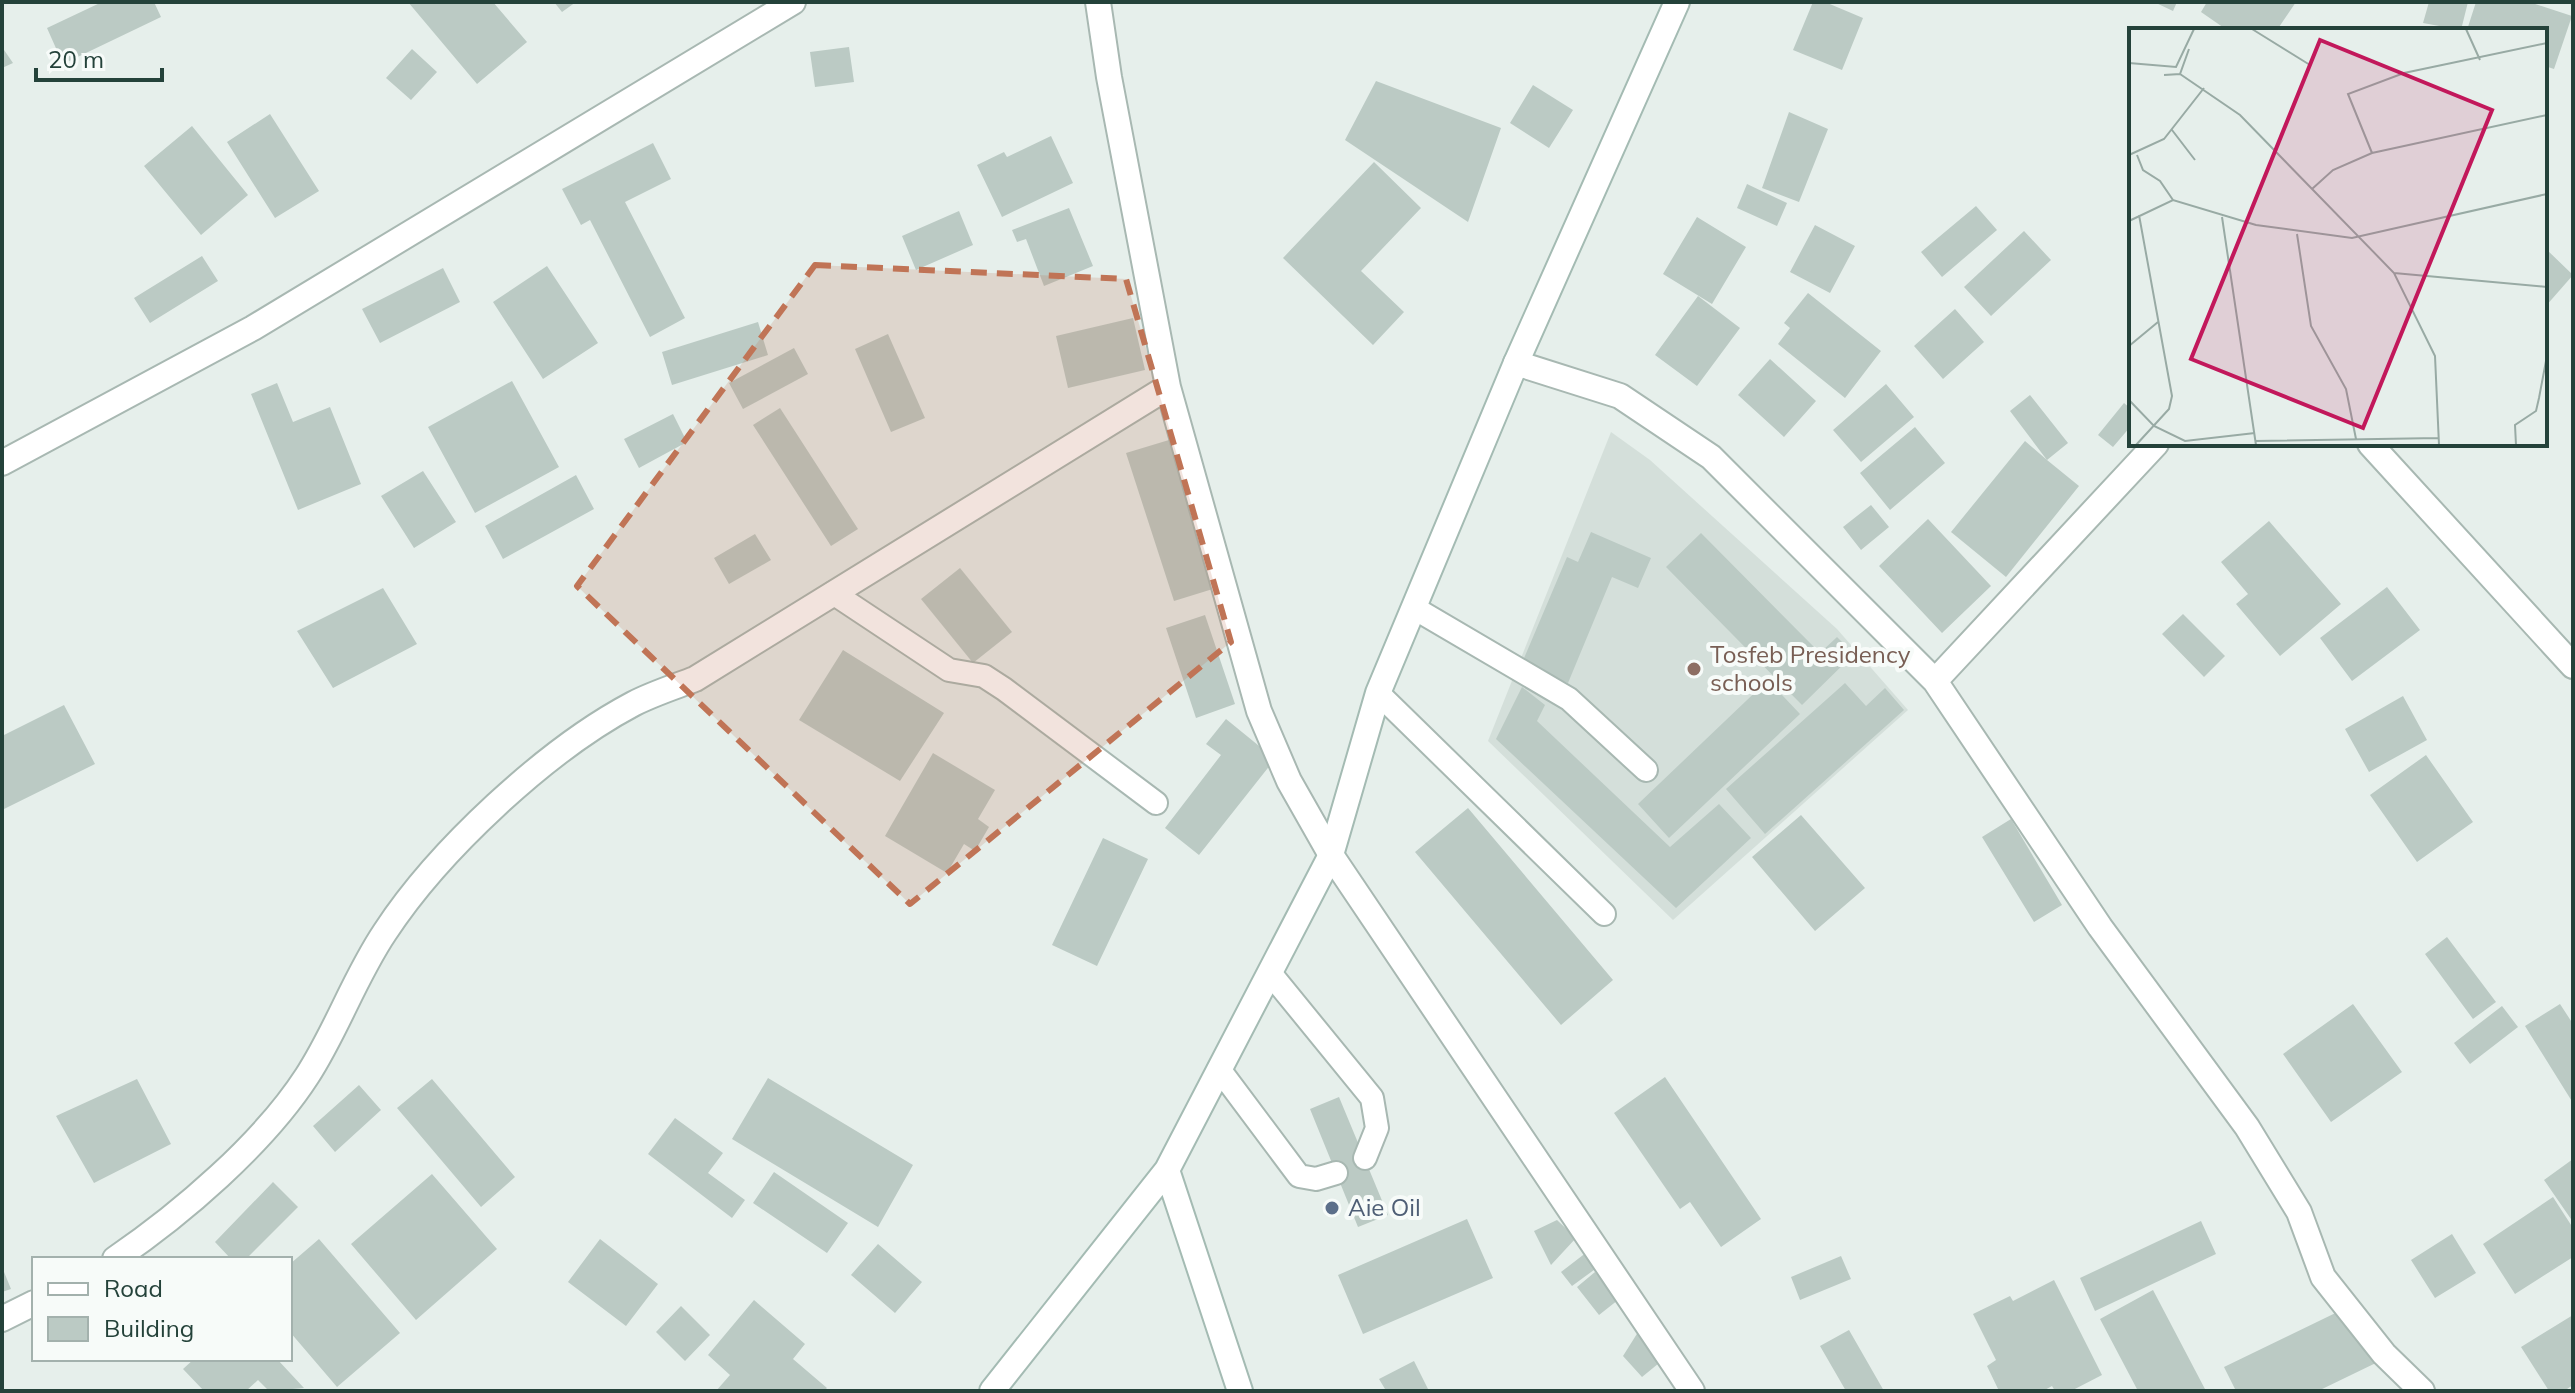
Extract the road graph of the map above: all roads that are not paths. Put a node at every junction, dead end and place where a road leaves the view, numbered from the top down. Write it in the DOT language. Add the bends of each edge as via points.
graph roads {
  1 [pos="793,2"];
  2 [pos="1098,2"];
  3 [pos="1677,2"];
  4 [pos="1516,363"];
  5 [pos="1168,387"];
  6 [pos="2154,446"];
  7 [pos="2372,446"];
  8 [pos="2,463"];
  9 [pos="833,593"];
  10 [pos="1414,608"];
  11 [pos="2573,666"];
  12 [pos="1935,681"];
  13 [pos="1378,693"];
  14 [pos="1646,770"];
  15 [pos="1156,803"];
  16 [pos="1331,855"];
  17 [pos="1604,914"];
  18 [pos="1270,973"];
  19 [pos="1219,1069"];
  20 [pos="1365,1158"];
  21 [pos="1167,1170"];
  22 [pos="1336,1173"];
  23 [pos="118,1257"];
  24 [pos="32,1304"];
  25 [pos="2,1319"];
  26 [pos="992,1391"];
  27 [pos="1240,1391"];
  28 [pos="1692,1391"];
  29 [pos="2422,1391"];
  1 -- 8 [label="street" via="253,328"];
  2 -- 5 [label="street"];
  3 -- 4 [label="street"];
  4 -- 10 [label="street"];
  4 -- 12 [label="street" via="1620,396 1711,457"];
  5 -- 9 [label="street"];
  5 -- 16 [label="street" via="1259,711 1289,781"];
  6 -- 12 [label="street"];
  7 -- 11 [label="street"];
  9 -- 15 [label="lane" via="949,670 984,676 1004,689"];
  9 -- 23 [label="street" via="695,679 634,704 566,746 472,829 386,930 313,1066 279,1113 166,1224"];
  10 -- 13 [label="street"];
  10 -- 14 [label="lane" via="1569,699"];
  12 -- 29 [label="street" via="2100,927 2247,1127 2299,1212 2323,1277 2384,1354"];
  13 -- 16 [label="street"];
  13 -- 17 [label="lane"];
  16 -- 18 [label="street"];
  16 -- 28 [label="street"];
  18 -- 19 [label="street"];
  18 -- 20 [label="lane" via="1372,1098 1377,1128"];
  19 -- 21 [label="street"];
  19 -- 22 [label="lane" via="1299,1176 1316,1179"];
  21 -- 26 [label="street"];
  21 -- 27 [label="street"];
  24 -- 25 [label="street"];
}
